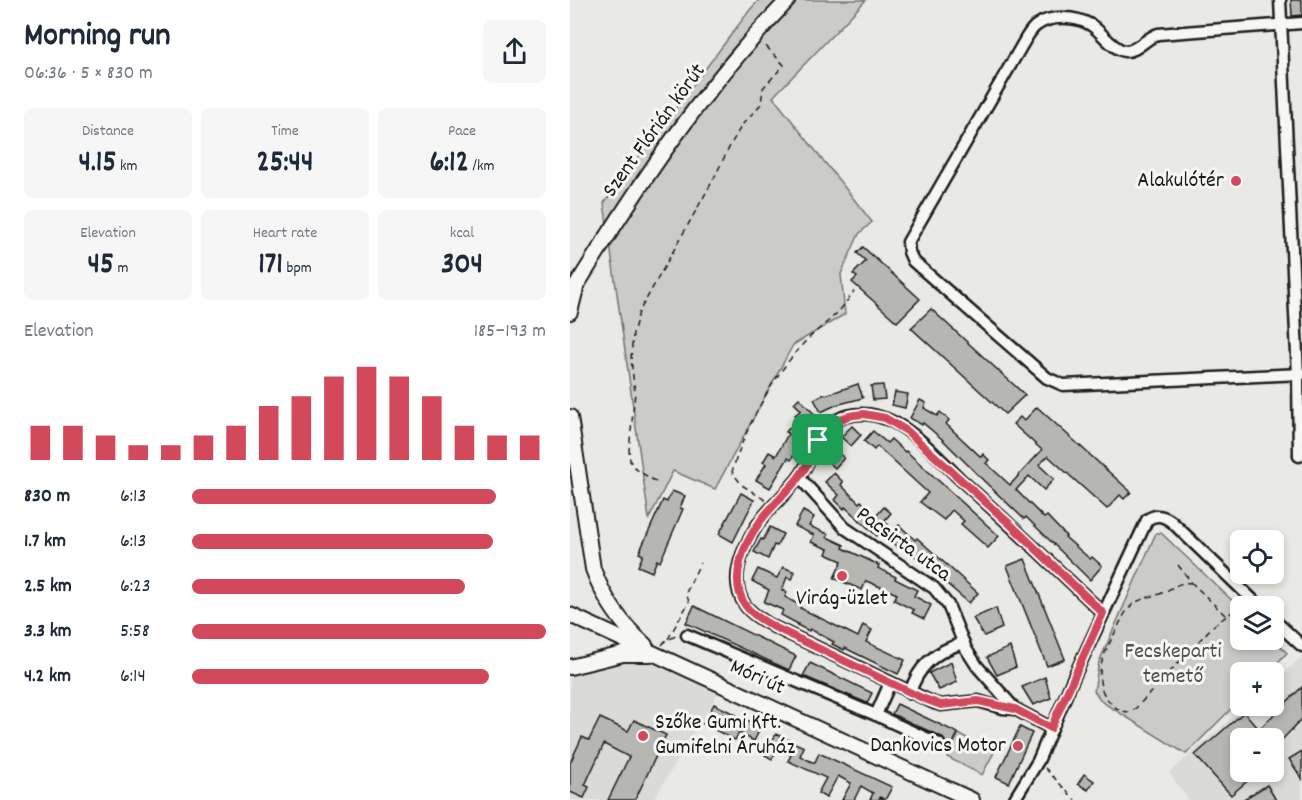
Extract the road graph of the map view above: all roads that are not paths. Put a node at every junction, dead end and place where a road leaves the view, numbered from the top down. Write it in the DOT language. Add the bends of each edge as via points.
graph roads {
  1 [pos="788,0"];
  2 [pos="1280,0"];
  3 [pos="1302,23"];
  4 [pos="1281,25"];
  5 [pos="573,291"];
  6 [pos="570,312"];
  7 [pos="1300,374"];
  8 [pos="570,417"];
  9 [pos="1299,456"];
  10 [pos="799,477"];
  11 [pos="1249,596"];
  12 [pos="1103,613"];
  13 [pos="570,615"];
  14 [pos="1284,629"];
  15 [pos="687,635"];
  16 [pos="964,643"];
  17 [pos="1302,646"];
  18 [pos="656,654"];
  19 [pos="570,669"];
  20 [pos="570,676"];
  21 [pos="890,683"];
  22 [pos="910,693"];
  23 [pos="1015,709"];
  24 [pos="876,715"];
  25 [pos="1051,728"];
  26 [pos="939,744"];
  27 [pos="972,800"];
  28 [pos="1014,800"];
  1 -- 5 [label="main road, Szent Flórián körút" via="715,83 656,160"];
  2 -- 4 [label="street"];
  3 -- 4 [label="street"];
  4 -- 7 [label="street"];
  4 -- 7 [label="street" via="1158,34 1125,51 1090,24 1075,19 1049,19 1035,26 908,242 913,261 1047,378 1063,385"];
  5 -- 6 [label="main road, Szent Flórián körút"];
  7 -- 9 [label="street"];
  8 -- 18 [label="main road" via="590,555 599,587 619,618"];
  10 -- 12 [label="street" via="818,440 833,423 853,415 885,418 921,442"];
  10 -- 16 [label="street, Pacsirta utca" via="845,528 934,588 948,605"];
  10 -- 21 [label="street" via="758,524 744,551 738,580 745,605 762,620"];
  11 -- 12 [label="street" via="1172,522 1152,516"];
  12 -- 25 [label="street"];
  13 -- 18 [label="main road, Móri út"];
  14 -- 17 [label="street"];
  15 -- 24 [label="street"];
  16 -- 22 [label="street" via="933,657 917,674"];
  16 -- 23 [label="street, Pacsirta utca" via="981,671"];
  18 -- 19 [label="main road" via="623,654"];
  18 -- 27 [label="main road, Móri út"];
  19 -- 20 [label="street"];
  21 -- 22 [label="street"];
  21 -- 24 [label="street"];
  22 -- 23 [label="street" via="941,705 978,701"];
  23 -- 25 [label="street"];
  24 -- 26 [label="street"];
  25 -- 28 [label="street" via="1038,761"];
}
